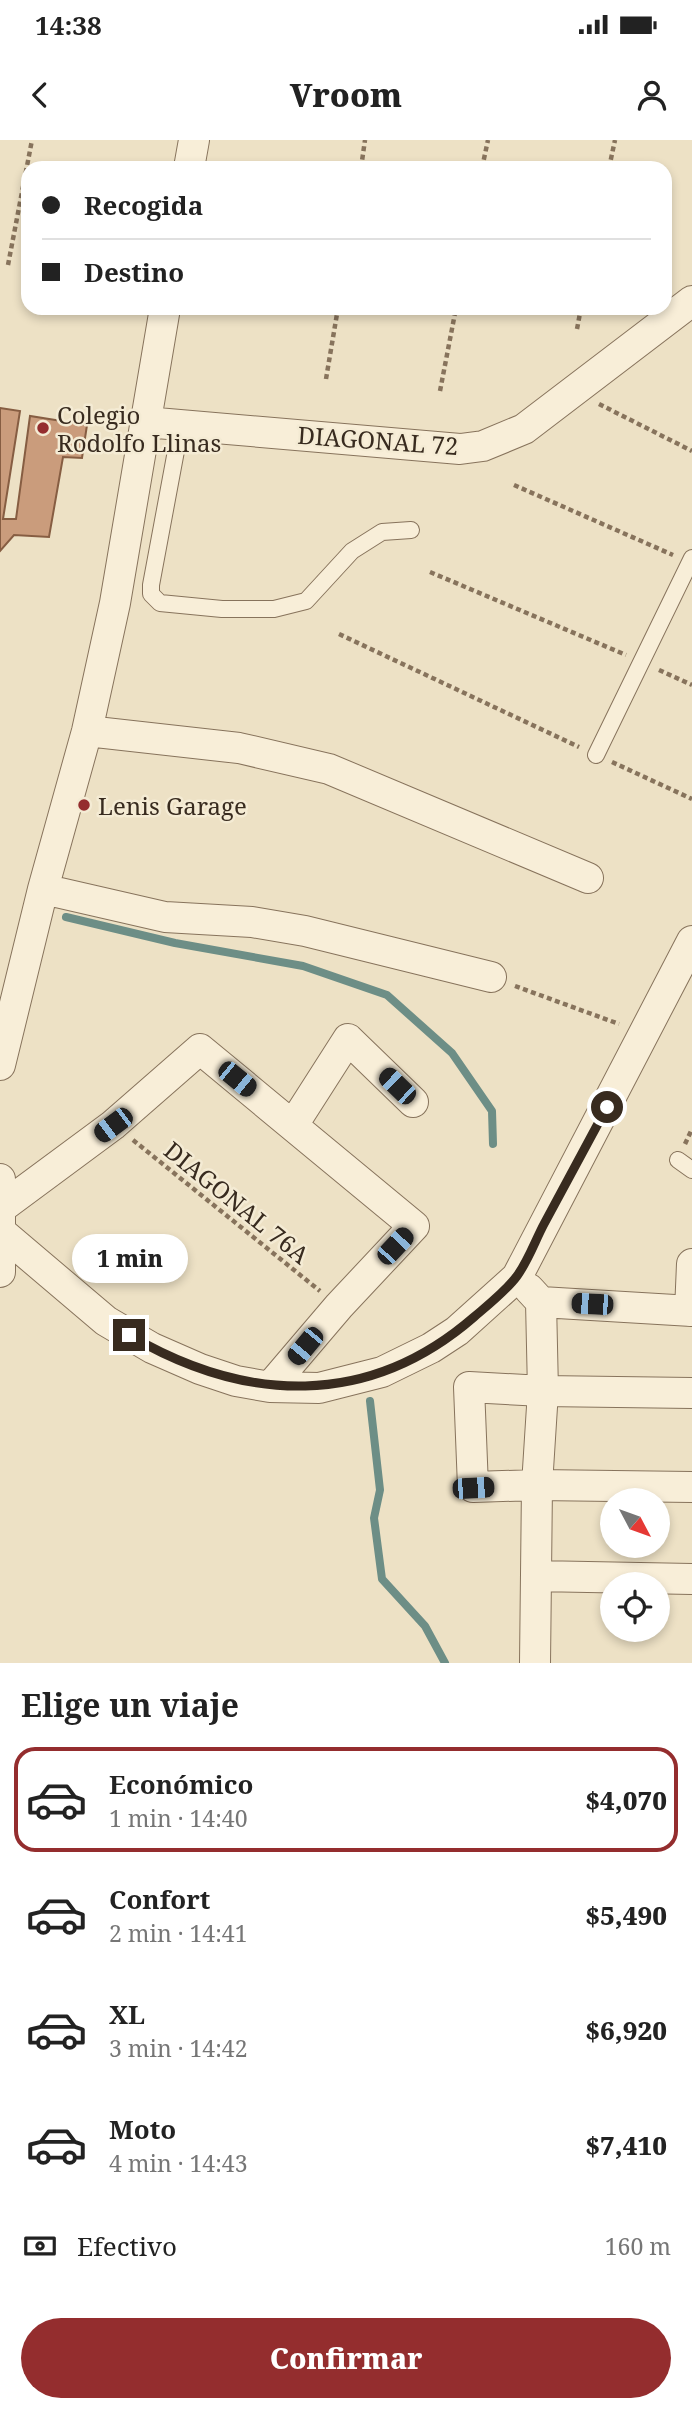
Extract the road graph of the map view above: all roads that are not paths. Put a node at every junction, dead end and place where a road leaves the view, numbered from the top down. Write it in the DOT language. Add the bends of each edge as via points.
graph roads {
  1 [pos="194,140"];
  2 [pos="190,161"];
  3 [pos="692,301"];
  4 [pos="163,315"];
  5 [pos="145,422"];
  6 [pos="181,425"];
  7 [pos="411,530"];
  8 [pos="691,561"];
  9 [pos="87,731"];
  10 [pos="596,755"];
  11 [pos="588,878"];
  12 [pos="43,889"];
  13 [pos="692,941"];
  14 [pos="491,977"];
  15 [pos="0,1065"];
  16 [pos="413,1102"];
  17 [pos="293,1125"];
  18 [pos="678,1160"];
  19 [pos="692,1170"];
  20 [pos="0,1182"];
  21 [pos="1,1220"];
  22 [pos="692,1264"];
  23 [pos="0,1272"];
  24 [pos="517,1277"];
  25 [pos="541,1302"];
  26 [pos="691,1311"];
  27 [pos="270,1387"];
  28 [pos="542,1391"];
  29 [pos="692,1393"];
  30 [pos="537,1485"];
  31 [pos="692,1487"];
  32 [pos="536,1576"];
  33 [pos="692,1578"];
  34 [pos="535,1663"];
  1 -- 2 [label="street"];
  3 -- 6 [label="street, DIAGONAL 72" via="524,429 492,443 460,449"];
  4 -- 5 [label="street"];
  5 -- 6 [label="street, DIAGONAL 72"];
  5 -- 9 [label="street" via="115,603"];
  6 -- 7 [label="lane" via="151,585 151,594 160,603 274,609 306,601 352,551 382,532"];
  8 -- 10 [label="lane"];
  9 -- 11 [label="street" via="239,748 329,769"];
  9 -- 12 [label="street"];
  12 -- 14 [label="street" via="165,917 252,922 306,931"];
  12 -- 15 [label="street"];
  13 -- 24 [label="street"];
  16 -- 17 [label="street" via="348,1039"];
  17 -- 21 [label="street" via="200,1049"];
  17 -- 27 [label="street" via="414,1226"];
  18 -- 19 [label="lane"];
  20 -- 21 [label="street"];
  21 -- 23 [label="street"];
  21 -- 27 [label="street" via="106,1321 200,1369"];
  22 -- 26 [label="street"];
  24 -- 25 [label="street"];
  24 -- 27 [label="street" via="457,1331 382,1372 319,1388"];
  25 -- 26 [label="street"];
  25 -- 28 [label="street"];
  28 -- 29 [label="street"];
  28 -- 30 [label="street"];
  28 -- 30 [label="street" via="469,1387 473,1488"];
  30 -- 31 [label="street"];
  30 -- 32 [label="street"];
  32 -- 33 [label="street"];
  32 -- 34 [label="street"];
}
